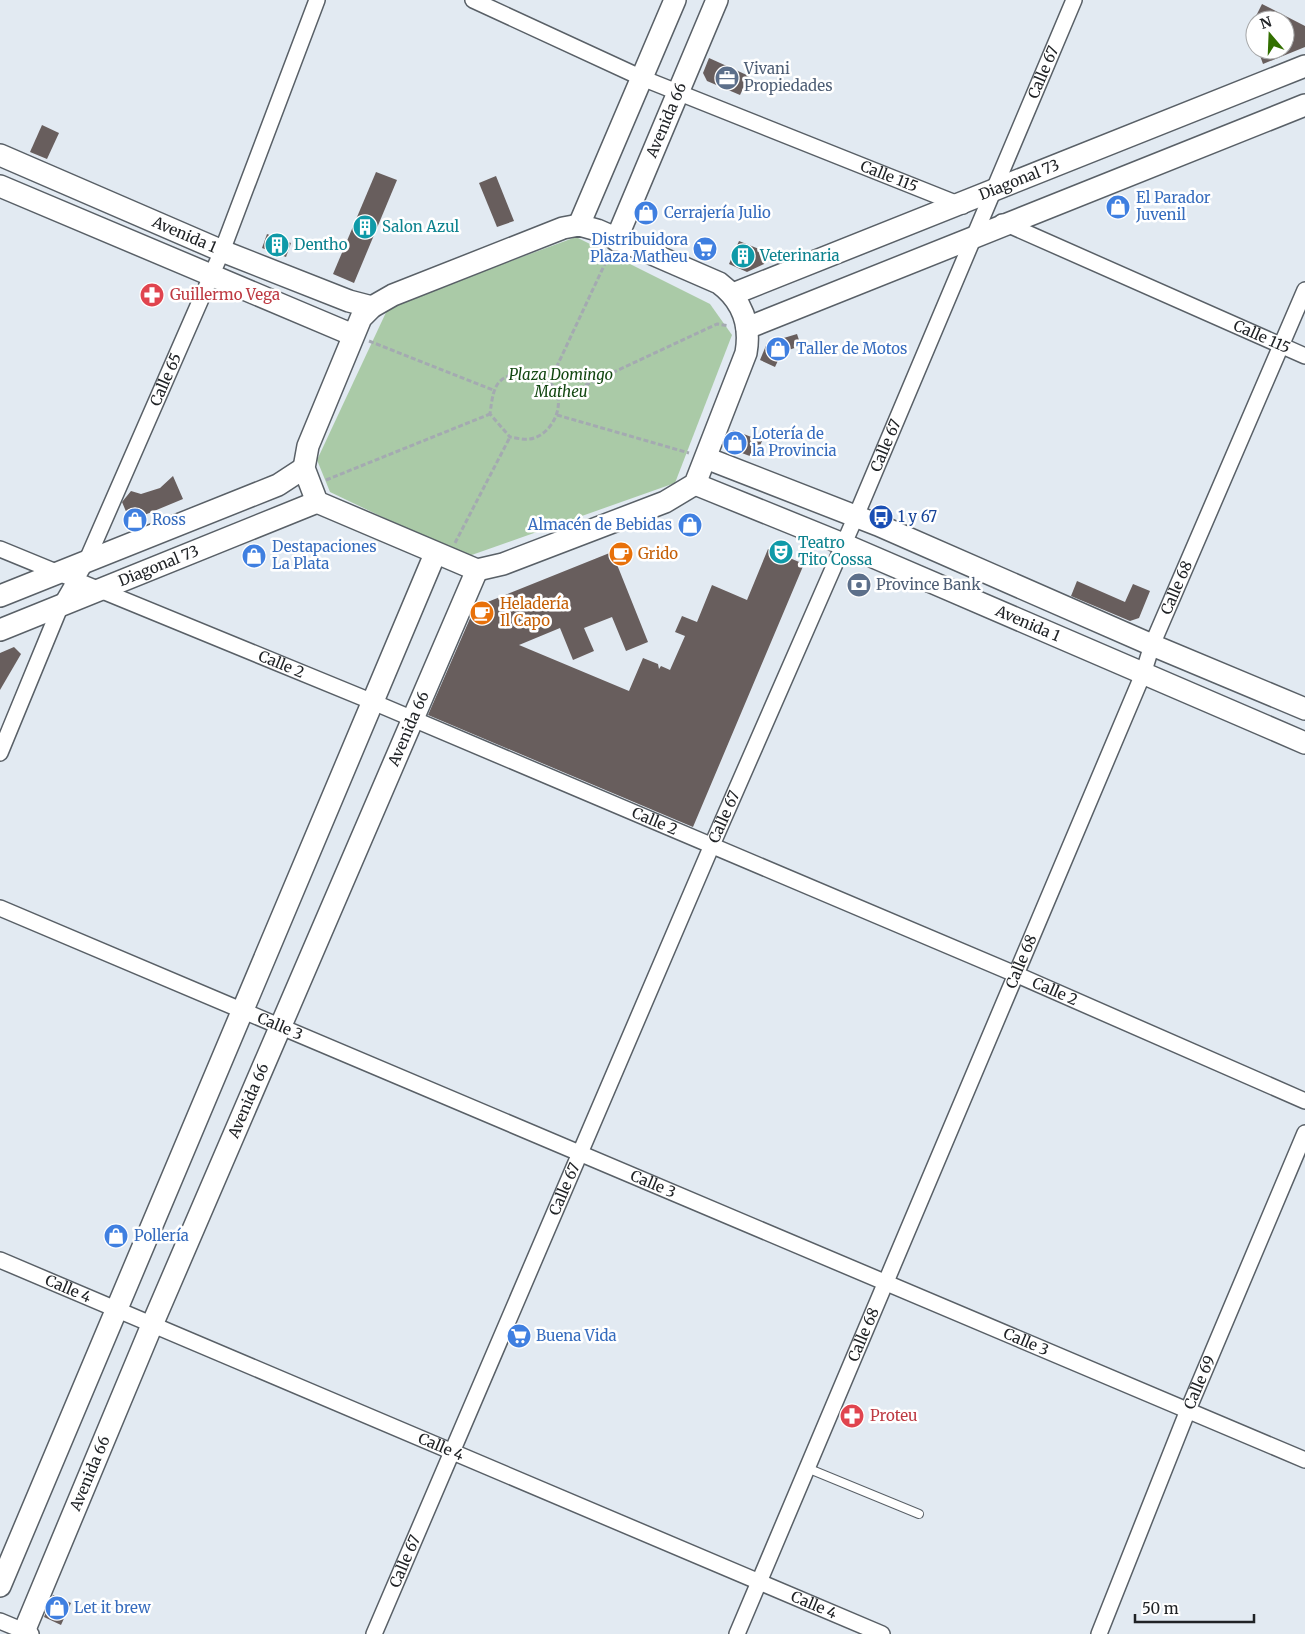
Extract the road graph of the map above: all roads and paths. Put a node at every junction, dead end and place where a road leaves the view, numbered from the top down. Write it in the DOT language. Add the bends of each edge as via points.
graph roads {
  1 [pos="318,0"];
  2 [pos="473,0"];
  3 [pos="675,0"];
  4 [pos="717,0"];
  5 [pos="1074,0"];
  6 [pos="1305,66"];
  7 [pos="642,78"];
  8 [pos="679,91"];
  9 [pos="1305,105"];
  10 [pos="0,155"];
  11 [pos="0,186"];
  12 [pos="992,192"];
  13 [pos="959,204"];
  14 [pos="982,214"];
  15 [pos="579,225"];
  16 [pos="1008,225"];
  17 [pos="972,239"];
  18 [pos="616,240"];
  19 [pos="222,250"];
  20 [pos="211,275"];
  21 [pos="1305,290"];
  22 [pos="733,294"];
  23 [pos="372,307"];
  24 [pos="747,328"];
  25 [pos="353,335"];
  26 [pos="1280,346"];
  27 [pos="1305,356"];
  28 [pos="550,382"];
  29 [pos="493,390"];
  30 [pos="558,398"];
  31 [pos="490,414"];
  32 [pos="557,416"];
  33 [pos="510,437"];
  34 [pos="706,458"];
  35 [pos="695,484"];
  36 [pos="310,485"];
  37 [pos="856,516"];
  38 [pos="843,544"];
  39 [pos="0,549"];
  40 [pos="436,554"];
  41 [pos="478,570"];
  42 [pos="72,571"];
  43 [pos="101,589"];
  44 [pos="0,596"];
  45 [pos="61,605"];
  46 [pos="0,630"];
  47 [pos="1152,645"];
  48 [pos="1143,674"];
  49 [pos="373,702"];
  50 [pos="1305,709"];
  51 [pos="413,719"];
  52 [pos="1305,743"];
  53 [pos="0,753"];
  54 [pos="712,846"];
  55 [pos="0,908"];
  56 [pos="1015,974"];
  57 [pos="243,1010"];
  58 [pos="281,1027"];
  59 [pos="1305,1101"];
  60 [pos="1305,1133"];
  61 [pos="580,1153"];
  62 [pos="0,1260"];
  63 [pos="886,1281"];
  64 [pos="117,1310"];
  65 [pos="152,1325"];
  66 [pos="1188,1410"];
  67 [pos="452,1452"];
  68 [pos="1305,1460"];
  69 [pos="806,1468"];
  70 [pos="918,1514"];
  71 [pos="759,1582"];
  72 [pos="0,1586"];
  73 [pos="0,1621"];
  74 [pos="26,1633"];
  75 [pos="374,1634"];
  76 [pos="737,1634"];
  77 [pos="882,1634"];
  78 [pos="1099,1634"];
  1 -- 19 [label="street, Calle 65"];
  2 -- 7 [label="street, Calle 115"];
  3 -- 7 [label="main road"];
  4 -- 8 [label="main road, Avenida 66"];
  5 -- 12 [label="street, Calle 67"];
  6 -- 12 [label="main road, Diagonal 73"];
  7 -- 8 [label="street, Calle 115"];
  7 -- 15 [label="main road"];
  8 -- 13 [label="street, Calle 115"];
  8 -- 18 [label="main road, Avenida 66"];
  9 -- 16 [label="main road"];
  10 -- 19 [label="main road, Avenida 1"];
  11 -- 20 [label="main road, Avenida 1"];
  12 -- 13 [label="main road, Diagonal 73"];
  12 -- 14 [label="street, Calle 67"];
  13 -- 14 [label="street, Calle 115"];
  13 -- 22 [label="main road, Diagonal 73"];
  14 -- 16 [label="street, Calle 115"];
  14 -- 17 [label="street, Calle 67"];
  15 -- 18 [label="main road"];
  15 -- 23 [label="main road" via="563,228 393,295"];
  16 -- 17 [label="main road"];
  16 -- 26 [label="street, Calle 115"];
  17 -- 24 [label="main road"];
  17 -- 37 [label="street, Calle 67"];
  18 -- 22 [label="main road" via="719,283"];
  18 -- 28 [label="path"];
  19 -- 20 [label="street, Calle 65"];
  19 -- 23 [label="main road, Avenida 1" via="349,301"];
  20 -- 25 [label="main road, Avenida 1"];
  20 -- 42 [label="street, Calle 65"];
  21 -- 26 [label="street, Calle 68"];
  22 -- 24 [label="main road"];
  23 -- 25 [label="main road" via="361,318"];
  24 -- 30 [label="path" via="717,324"];
  24 -- 34 [label="main road" via="746,353"];
  25 -- 29 [label="path"];
  25 -- 36 [label="main road" via="308,446"];
  26 -- 27 [label="street, Calle 115"];
  26 -- 47 [label="street, Calle 68"];
  28 -- 29 [label="path" via="530,371 509,374"];
  28 -- 30 [label="path"];
  29 -- 31 [label="path"];
  30 -- 32 [label="path"];
  31 -- 33 [label="path"];
  31 -- 36 [label="path"];
  32 -- 33 [label="path" via="547,432 529,440"];
  32 -- 34 [label="path"];
  33 -- 40 [label="path" via="454,545"];
  34 -- 35 [label="main road"];
  34 -- 37 [label="main road, Avenida 1"];
  35 -- 38 [label="main road, Avenida 1"];
  35 -- 41 [label="main road" via="664,502 503,564"];
  36 -- 40 [label="main road"];
  36 -- 42 [label="main road, Diagonal 73" via="278,485"];
  36 -- 43 [label="main road, Diagonal 73"];
  37 -- 38 [label="street, Calle 67"];
  37 -- 47 [label="main road, Avenida 1"];
  38 -- 48 [label="main road, Avenida 1"];
  38 -- 54 [label="street, Calle 67"];
  39 -- 42 [label="street, Calle 2"];
  40 -- 41 [label="main road"];
  40 -- 49 [label="main road"];
  41 -- 51 [label="main road, Avenida 66"];
  42 -- 43 [label="street, Calle 2"];
  42 -- 44 [label="main road, Diagonal 73"];
  42 -- 45 [label="street, Calle 65"];
  43 -- 45 [label="main road, Diagonal 73"];
  43 -- 49 [label="street, Calle 2"];
  45 -- 46 [label="main road, Diagonal 73"];
  45 -- 53 [label="street, Calle 65"];
  47 -- 48 [label="street, Calle 68"];
  47 -- 50 [label="main road, Avenida 1"];
  48 -- 52 [label="main road, Avenida 1"];
  48 -- 56 [label="street, Calle 68"];
  49 -- 51 [label="street, Calle 2"];
  49 -- 57 [label="main road"];
  51 -- 54 [label="street, Calle 2"];
  51 -- 58 [label="main road, Avenida 66"];
  54 -- 56 [label="street, Calle 2"];
  54 -- 61 [label="street, Calle 67"];
  55 -- 57 [label="street, Calle 3"];
  56 -- 59 [label="street, Calle 2"];
  56 -- 63 [label="street, Calle 68"];
  57 -- 58 [label="street, Calle 3"];
  57 -- 64 [label="main road"];
  58 -- 61 [label="street, Calle 3"];
  58 -- 65 [label="main road, Avenida 66"];
  60 -- 66 [label="street, Calle 69"];
  61 -- 63 [label="street, Calle 3"];
  61 -- 67 [label="street, Calle 67"];
  62 -- 64 [label="street, Calle 4"];
  63 -- 66 [label="street, Calle 3"];
  63 -- 69 [label="street, Calle 68"];
  64 -- 65 [label="street, Calle 4"];
  64 -- 72 [label="main road"];
  65 -- 67 [label="street, Calle 4"];
  65 -- 74 [label="main road, Avenida 66"];
  66 -- 68 [label="street, Calle 3"];
  66 -- 78 [label="street, Calle 69"];
  67 -- 71 [label="street, Calle 4"];
  67 -- 75 [label="street, Calle 67"];
  69 -- 70 [label="lane"];
  69 -- 71 [label="street, Calle 68"];
  71 -- 76 [label="street, Calle 68"];
  71 -- 77 [label="street, Calle 4"];
  73 -- 74 [label="street"];
}
